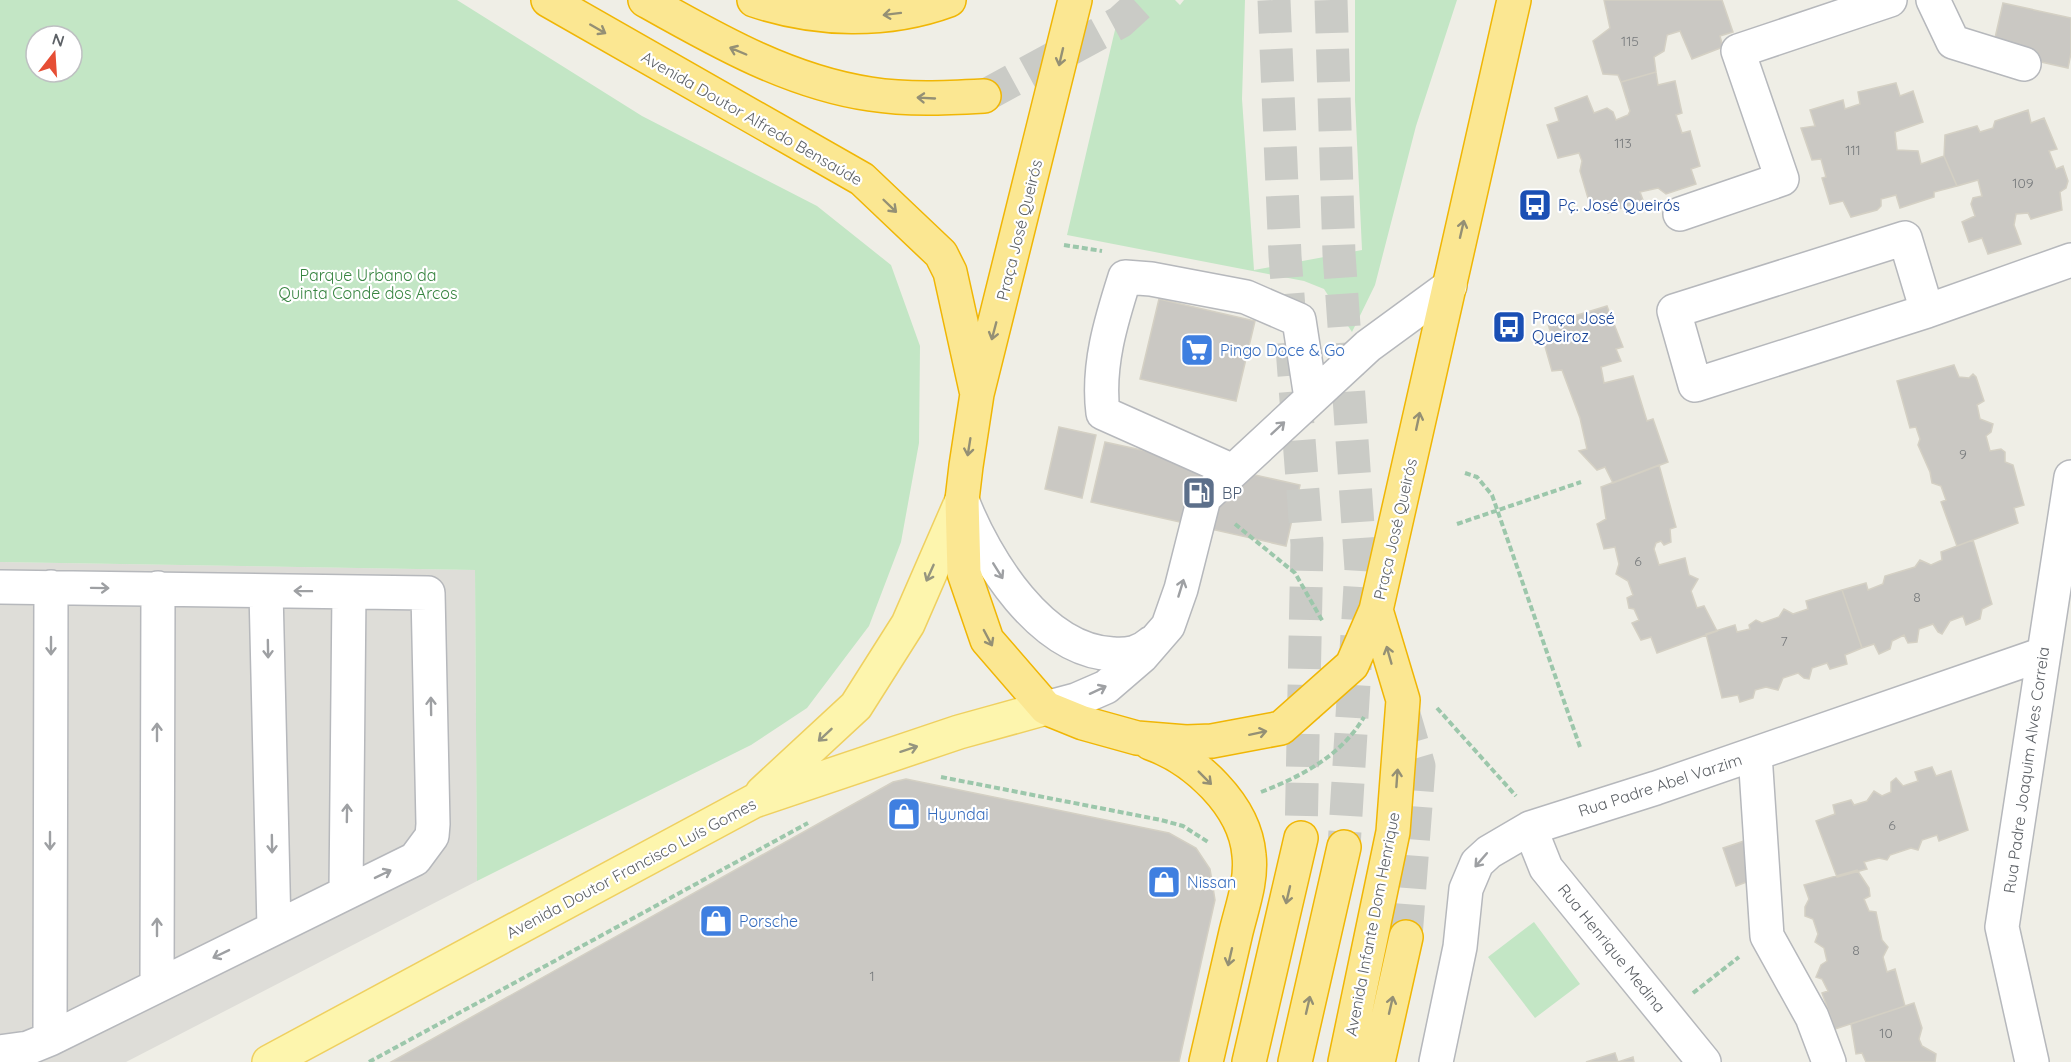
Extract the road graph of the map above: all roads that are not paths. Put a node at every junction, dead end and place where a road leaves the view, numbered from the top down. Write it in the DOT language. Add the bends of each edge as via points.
graph roads {
  1 [pos="548,0"];
  2 [pos="645,0"];
  3 [pos="949,0"];
  4 [pos="1075,0"];
  5 [pos="1514,0"];
  6 [pos="1890,0"];
  7 [pos="1933,0"];
  8 [pos="780,2"];
  9 [pos="2024,64"];
  10 [pos="984,96"];
  11 [pos="1680,214"];
  12 [pos="2071,260"];
  13 [pos="1450,286"];
  14 [pos="1926,311"];
  15 [pos="977,394"];
  16 [pos="1311,398"];
  17 [pos="1233,471"];
  18 [pos="2071,477"];
  19 [pos="962,500"];
  20 [pos="0,586"];
  21 [pos="51,587"];
  22 [pos="158,588"];
  23 [pos="266,591"];
  24 [pos="349,591"];
  25 [pos="1376,610"];
  26 [pos="1168,626"];
  27 [pos="2043,654"];
  28 [pos="1046,708"];
  29 [pos="1137,738"];
  30 [pos="1755,754"];
  31 [pos="754,801"];
  32 [pos="1530,828"];
  33 [pos="1301,838"];
  34 [pos="1344,847"];
  35 [pos="346,892"];
  36 [pos="274,928"];
  37 [pos="1406,937"];
  38 [pos="157,986"];
  39 [pos="50,1039"];
  40 [pos="0,1052"];
  41 [pos="269,1062"];
  42 [pos="1206,1062"];
  43 [pos="1249,1062"];
  44 [pos="1295,1062"];
  45 [pos="1345,1062"];
  46 [pos="1378,1062"];
  47 [pos="1436,1062"];
  48 [pos="1704,1062"];
  49 [pos="1829,1062"];
  50 [pos="2032,1062"];
  1 -- 15 [label="highway, Avenida Doutor Alfredo Bensaúde, one-way" via="862,179 941,254 950,272"];
  10 -- 2 [label="highway, one-way" via="932,99 870,94 809,80 726,46"];
  3 -- 8 [label="highway, one-way" via="888,16 830,16"];
  4 -- 15 [label="highway, Praça José Queirós, one-way"];
  13 -- 5 [label="highway, Praça José Queirós, one-way"];
  6 -- 11 [label="street" via="1738,51 1782,179"];
  7 -- 9 [label="street" via="1953,42"];
  12 -- 14 [label="street"];
  13 -- 16 [label="street" via="1368,346"];
  25 -- 13 [label="highway, Praça José Queirós, one-way"];
  14 -- 14 [label="street" via="1695,385 1674,311 1905,238"];
  15 -- 19 [label="highway, Praça José Queirós, one-way"];
  17 -- 16 [label="street, one-way"];
  16 -- 17 [label="street" via="1299,320 1246,297 1125,277 1108,330 1100,389 1103,413"];
  26 -- 17 [label="street, one-way" via="1204,498"];
  18 -- 27 [label="street, Rua Padre Joaquim Alves Correia"];
  19 -- 26 [label="street, one-way" via="973,528 1007,584 1064,637 1086,649 1127,655 1144,649"];
  19 -- 28 [label="highway, Praça José Queirós, one-way" via="964,573 987,640"];
  19 -- 31 [label="main road, one-way" via="908,624 856,706"];
  20 -- 21 [label="street"];
  21 -- 22 [label="street, one-way"];
  21 -- 39 [label="street, one-way"];
  22 -- 23 [label="street"];
  38 -- 22 [label="street, one-way"];
  24 -- 23 [label="street, one-way"];
  23 -- 36 [label="street, one-way"];
  35 -- 24 [label="street, one-way"];
  35 -- 24 [label="street, one-way" via="415,859 432,836 433,824 428,593"];
  29 -- 25 [label="highway, Praça José Queirós, one-way" via="1212,741 1281,728 1352,665"];
  45 -- 25 [label="highway, Avenida Infante Dom Henrique, one-way" via="1393,832 1402,711"];
  28 -- 26 [label="street, one-way" via="1106,687 1126,672"];
  27 -- 30 [label="street, Rua Padre Abel Varzim"];
  27 -- 50 [label="street, Rua Padre Joaquim Alves Correia" via="2002,927"];
  28 -- 29 [label="highway, Praça José Queirós"];
  31 -- 28 [label="main road, Avenida Doutor Francisco Luís Gomes, one-way" via="959,732"];
  29 -- 42 [label="highway, one-way" via="1197,770 1235,814 1250,854"];
  30 -- 32 [label="street, Rua Padre Abel Varzim"];
  30 -- 49 [label="street" via="1767,936 1812,1017"];
  31 -- 41 [label="main road, Avenida Doutor Francisco Luís Gomes"];
  32 -- 47 [label="street, Rua Padre Abel Varzim, one-way" via="1489,852 1470,875 1460,947"];
  32 -- 48 [label="street, Rua Henrique Medina" via="1546,868"];
  33 -- 43 [label="highway, one-way"];
  44 -- 34 [label="highway, one-way"];
  35 -- 36 [label="street"];
  36 -- 38 [label="street, one-way"];
  46 -- 37 [label="highway, one-way"];
  38 -- 39 [label="street"];
  39 -- 40 [label="street" via="28,1048"];
}
